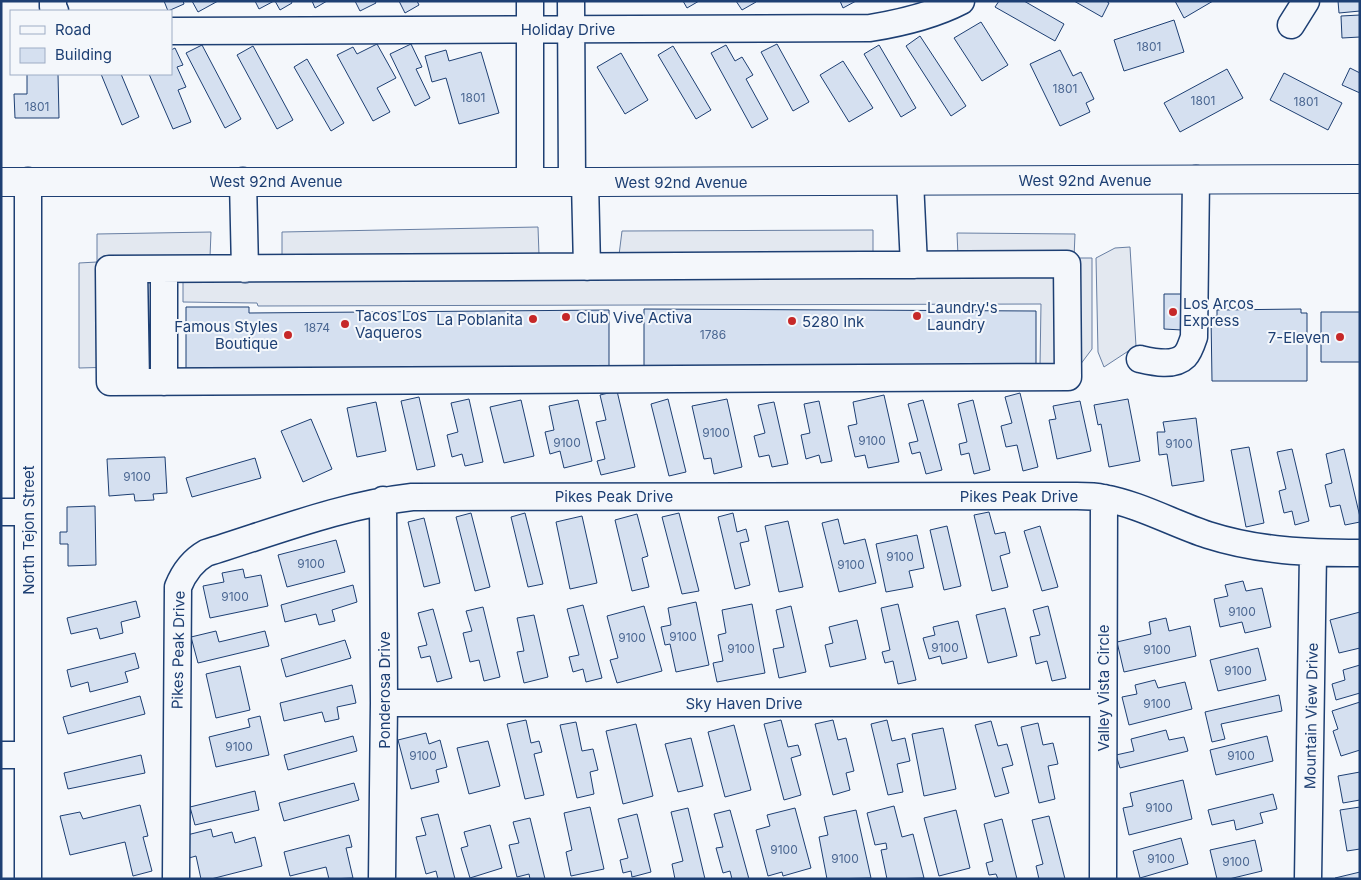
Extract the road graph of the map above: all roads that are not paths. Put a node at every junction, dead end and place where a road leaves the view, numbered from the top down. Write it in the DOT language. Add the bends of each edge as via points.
graph roads {
  1 [pos="530,1"];
  2 [pos="572,1"];
  3 [pos="961,1"];
  4 [pos="1306,1"];
  5 [pos="1291,25"];
  6 [pos="530,29"];
  7 [pos="572,29"];
  8 [pos="172,31"];
  9 [pos="1360,179"];
  10 [pos="1196,180"];
  11 [pos="910,181"];
  12 [pos="14,182"];
  13 [pos="242,182"];
  14 [pos="530,182"];
  15 [pos="578,182"];
  16 [pos="914,265"];
  17 [pos="586,267"];
  18 [pos="245,268"];
  19 [pos="164,269"];
  20 [pos="1140,359"];
  21 [pos="164,382"];
  22 [pos="1104,498"];
  23 [pos="383,500"];
  24 [pos="1,512"];
  25 [pos="28,512"];
  26 [pos="1314,553"];
  27 [pos="1360,553"];
  28 [pos="384,703"];
  29 [pos="1103,703"];
  30 [pos="1,755"];
  31 [pos="28,755"];
  32 [pos="28,879"];
  33 [pos="176,879"];
  34 [pos="382,879"];
  35 [pos="1103,879"];
  36 [pos="1308,879"];
  1 -- 6 [label="street"];
  2 -- 7 [label="street"];
  3 -- 7 [label="street, Holiday Drive" via="899,24 870,28"];
  4 -- 5 [label="street"];
  6 -- 7 [label="street, Holiday Drive"];
  6 -- 8 [label="street, Holiday Drive"];
  6 -- 14 [label="street"];
  7 -- 15 [label="street"];
  9 -- 10 [label="main road, West 92nd Avenue"];
  10 -- 11 [label="main road, West 92nd Avenue"];
  10 -- 20 [label="street" via="1194,337 1185,356 1175,361 1158,363"];
  11 -- 15 [label="main road, West 92nd Avenue"];
  11 -- 16 [label="street"];
  12 -- 13 [label="main road, West 92nd Avenue"];
  12 -- 25 [label="street, North Tejon Street"];
  13 -- 14 [label="main road, West 92nd Avenue"];
  13 -- 18 [label="street"];
  14 -- 15 [label="main road, West 92nd Avenue"];
  15 -- 17 [label="street"];
  16 -- 17 [label="street"];
  16 -- 21 [label="street" via="1068,264 1068,378"];
  17 -- 18 [label="street"];
  18 -- 19 [label="street"];
  19 -- 21 [label="street"];
  19 -- 21 [label="street" via="109,269 110,382"];
  22 -- 23 [label="street, Pikes Peak Drive" via="422,497"];
  22 -- 26 [label="street, Pikes Peak Drive" via="1224,540"];
  22 -- 29 [label="street, Valley Vista Circle"];
  23 -- 28 [label="street, Ponderosa Drive"];
  23 -- 33 [label="street, Pikes Peak Drive" via="206,553 183,572 178,586"];
  24 -- 25 [label="street"];
  25 -- 31 [label="street, North Tejon Street"];
  26 -- 27 [label="street, Pikes Peak Drive"];
  26 -- 36 [label="street, Mountain View Drive"];
  28 -- 29 [label="street, Sky Haven Drive"];
  28 -- 34 [label="street, Ponderosa Drive"];
  29 -- 35 [label="street, Valley Vista Circle"];
  30 -- 31 [label="street"];
  31 -- 32 [label="street, North Tejon Street"];
}
